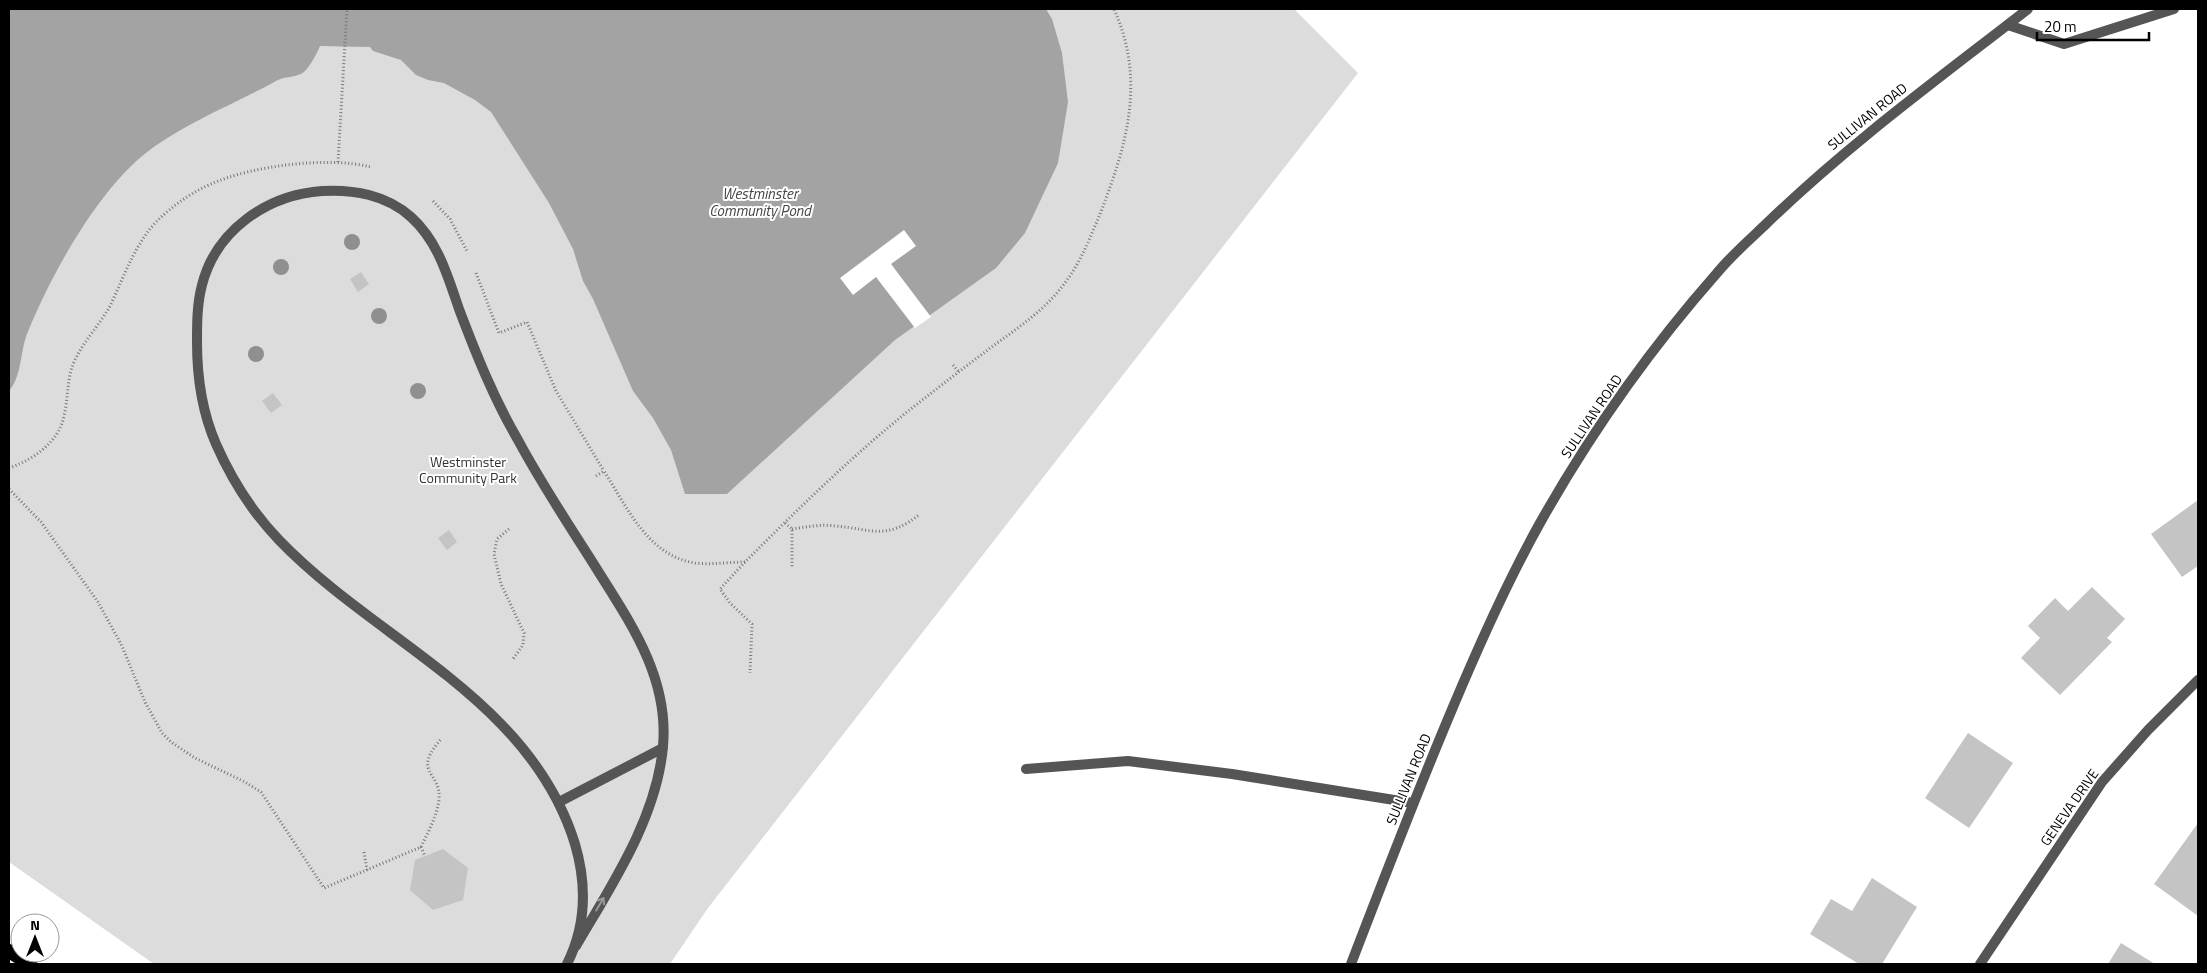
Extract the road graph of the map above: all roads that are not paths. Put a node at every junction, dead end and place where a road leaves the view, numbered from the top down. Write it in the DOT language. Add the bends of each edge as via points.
graph roads {
  1 [pos="2028,9"];
  2 [pos="2174,9"];
  3 [pos="2008,25"];
  4 [pos="2198,680"];
  5 [pos="663,748"];
  6 [pos="1026,769"];
  7 [pos="559,802"];
  8 [pos="1413,803"];
  9 [pos="576,946"];
  10 [pos="9,951"];
  11 [pos="30,964"];
  12 [pos="567,964"];
  13 [pos="1351,964"];
  14 [pos="1980,964"];
  1 -- 3 [label="street, SULLIVAN ROAD"];
  2 -- 3 [label="street" via="2064,44"];
  3 -- 8 [label="street, SULLIVAN ROAD" via="1848,149 1807,185 1718,271 1666,335 1618,399 1539,525 1474,658"];
  4 -- 14 [label="street, GENEVA DRIVE" via="2102,782"];
  5 -- 7 [label="street"];
  5 -- 7 [label="street" via="662,710 655,674 640,639 519,443 489,384 436,249 424,231 399,208 368,194 307,192 269,206 238,224 225,239 207,269 201,287 197,313 199,387 216,443 242,491 276,537 321,577 477,700 523,746"];
  9 -- 5 [label="street, one-way" via="618,875 638,832 655,788"];
  6 -- 8 [label="street" via="1128,761 1251,776"];
  7 -- 9 [label="street" via="576,848 582,878 584,903"];
  8 -- 13 [label="street, SULLIVAN ROAD"];
  9 -- 12 [label="street"];
  10 -- 11 [label="highway"];
}
